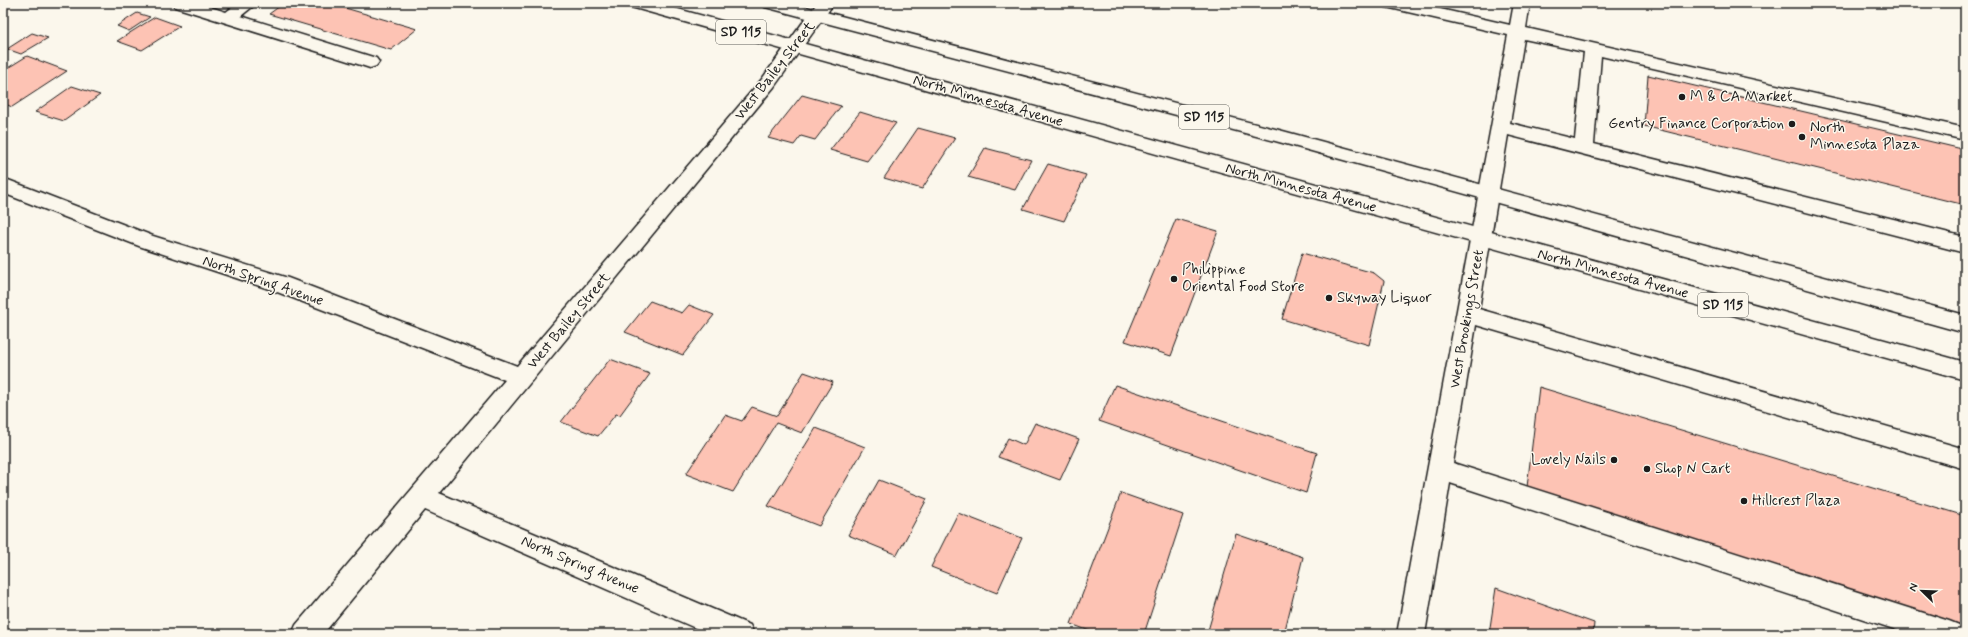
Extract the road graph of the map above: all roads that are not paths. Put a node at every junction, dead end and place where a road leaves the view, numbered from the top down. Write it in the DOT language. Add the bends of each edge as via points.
graph roads {
  1 [pos="181,3"];
  2 [pos="248,3"];
  3 [pos="636,3"];
  4 [pos="771,3"];
  5 [pos="1392,3"];
  6 [pos="1522,3"];
  7 [pos="822,9"];
  8 [pos="228,18"];
  9 [pos="1518,32"];
  10 [pos="795,47"];
  11 [pos="1593,49"];
  12 [pos="370,62"];
  13 [pos="1501,127"];
  14 [pos="1965,134"];
  15 [pos="1584,146"];
  16 [pos="3,185"];
  17 [pos="1490,193"];
  18 [pos="1482,238"];
  19 [pos="1965,245"];
  20 [pos="1468,314"];
  21 [pos="1965,324"];
  22 [pos="1965,371"];
  23 [pos="522,377"];
  24 [pos="1965,459"];
  25 [pos="1440,470"];
  26 [pos="421,497"];
  27 [pos="306,634"];
  28 [pos="740,634"];
  29 [pos="1411,634"];
  30 [pos="1949,634"];
  1 -- 8 [label="street"];
  2 -- 8 [label="street"];
  3 -- 10 [label="street, North Minnesota Avenue / SD 115"];
  4 -- 7 [label="street, SD 115"];
  5 -- 9 [label="street"];
  6 -- 9 [label="street, West Brookings Street"];
  7 -- 10 [label="street, West Bailey Street"];
  7 -- 17 [label="street, SD 115"];
  8 -- 12 [label="street"];
  9 -- 11 [label="street"];
  9 -- 13 [label="street, West Brookings Street"];
  10 -- 18 [label="street, North Minnesota Avenue / SD 115"];
  10 -- 23 [label="street, West Bailey Street" via="768,83"];
  11 -- 14 [label="street"];
  11 -- 15 [label="street"];
  13 -- 15 [label="street"];
  13 -- 17 [label="street, West Brookings Street"];
  15 -- 19 [label="street"];
  16 -- 23 [label="street, North Spring Avenue" via="146,241 280,284"];
  17 -- 18 [label="street, West Brookings Street"];
  17 -- 21 [label="street, SD 115"];
  18 -- 20 [label="street, West Brookings Street"];
  18 -- 22 [label="street, North Minnesota Avenue / SD 115"];
  20 -- 24 [label="street"];
  20 -- 25 [label="street, West Brookings Street"];
  23 -- 26 [label="street, West Bailey Street"];
  25 -- 29 [label="street, West Brookings Street"];
  25 -- 30 [label="street"];
  26 -- 27 [label="street, West Bailey Street"];
  26 -- 28 [label="street, North Spring Avenue"];
}
